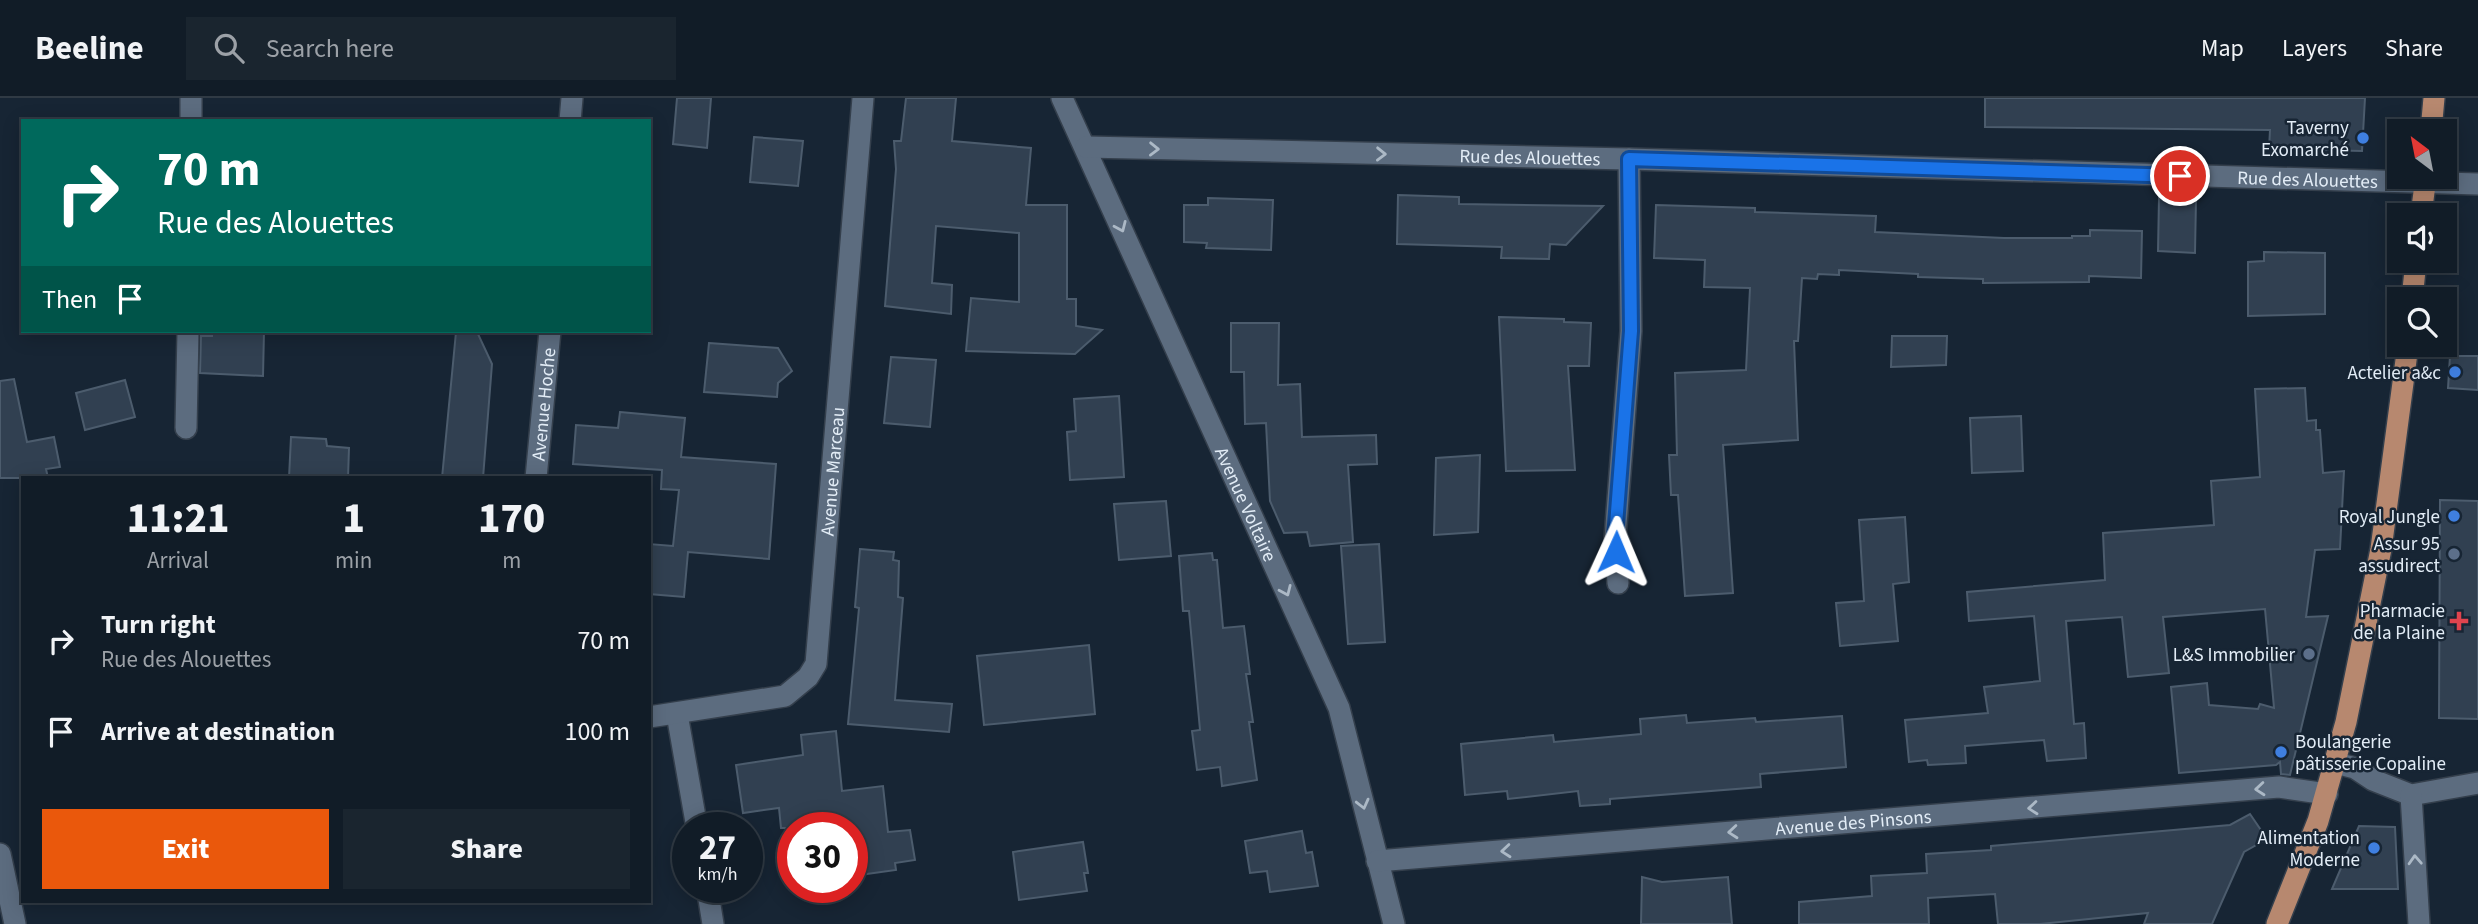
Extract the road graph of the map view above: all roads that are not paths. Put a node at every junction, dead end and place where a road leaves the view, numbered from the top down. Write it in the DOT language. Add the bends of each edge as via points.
graph roads {
  1 [pos="191,98"];
  2 [pos="572,98"];
  3 [pos="863,98"];
  4 [pos="1062,98"];
  5 [pos="2434,98"];
  6 [pos="191,119"];
  7 [pos="570,119"];
  8 [pos="2432,119"];
  9 [pos="1086,147"];
  10 [pos="1629,159"];
  11 [pos="2387,179"];
  12 [pos="2457,182"];
  13 [pos="2478,184"];
  14 [pos="188,333"];
  15 [pos="550,333"];
  16 [pos="2406,357"];
  17 [pos="186,428"];
  18 [pos="536,476"];
  19 [pos="1618,583"];
  20 [pos="677,714"];
  21 [pos="651,717"];
  22 [pos="2336,763"];
  23 [pos="2478,783"];
  24 [pos="2327,794"];
  25 [pos="2412,795"];
  26 [pos="694,812"];
  27 [pos="0,854"];
  28 [pos="1377,861"];
  29 [pos="710,903"];
  30 [pos="15,924"];
  31 [pos="713,924"];
  32 [pos="1394,924"];
  33 [pos="2277,924"];
  34 [pos="2419,924"];
  1 -- 6 [label="street"];
  2 -- 7 [label="street"];
  3 -- 20 [label="street, Avenue Marceau" via="816,664 808,677 785,695"];
  4 -- 9 [label="street, Avenue Voltaire"];
  5 -- 8 [label="main road"];
  9 -- 10 [label="street, Rue des Alouettes, one-way"];
  9 -- 28 [label="street, Avenue Voltaire, one-way" via="1339,708"];
  10 -- 11 [label="street, Rue des Alouettes"];
  10 -- 19 [label="street" via="1631,331 1615,538"];
  12 -- 13 [label="street, Rue des Alouettes"];
  14 -- 17 [label="street"];
  15 -- 18 [label="street, Avenue Hoche"];
  16 -- 22 [label="main road" via="2381,549"];
  20 -- 21 [label="street, Avenue Marceau"];
  20 -- 26 [label="street"];
  22 -- 24 [label="main road"];
  22 -- 25 [label="street"];
  23 -- 25 [label="street"];
  24 -- 28 [label="street, Avenue des Pinsons, one-way" via="2279,788"];
  24 -- 33 [label="main road"];
  34 -- 25 [label="street, one-way"];
  27 -- 30 [label="street"];
  28 -- 32 [label="street, Avenue Voltaire"];
  29 -- 31 [label="street"];
}
